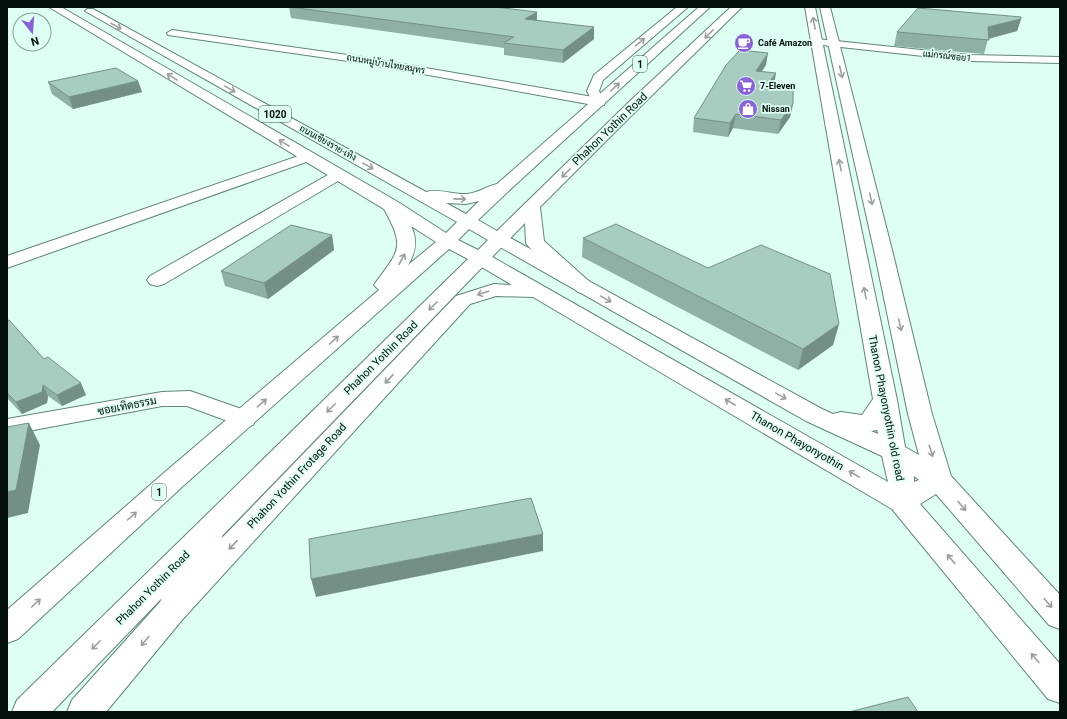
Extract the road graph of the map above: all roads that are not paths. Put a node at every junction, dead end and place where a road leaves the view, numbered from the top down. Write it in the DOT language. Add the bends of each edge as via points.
graph roads {
  1 [pos="54,7"];
  2 [pos="82,7"];
  3 [pos="682,7"];
  4 [pos="705,7"];
  5 [pos="736,7"];
  6 [pos="810,7"];
  7 [pos="825,7"];
  8 [pos="172,33"];
  9 [pos="826,43"];
  10 [pos="1060,60"];
  11 [pos="599,102"];
  12 [pos="307,157"];
  13 [pos="338,176"];
  14 [pos="509,182"];
  15 [pos="408,188"];
  16 [pos="392,206"];
  17 [pos="532,206"];
  18 [pos="469,221"];
  19 [pos="499,239"];
  20 [pos="447,241"];
  21 [pos="480,258"];
  22 [pos="7,262"];
  23 [pos="157,280"];
  24 [pos="585,288"];
  25 [pos="536,291"];
  26 [pos="353,323"];
  27 [pos="885,400"];
  28 [pos="814,415"];
  29 [pos="244,418"];
  30 [pos="7,427"];
  31 [pos="893,451"];
  32 [pos="939,480"];
  33 [pos="902,502"];
  34 [pos="225,516"];
  35 [pos="171,611"];
  36 [pos="1060,616"];
  37 [pos="7,630"];
  38 [pos="1060,688"];
  39 [pos="29,712"];
  40 [pos="84,712"];
  12 -- 1 [label="main road, 1020, one-way"];
  2 -- 15 [label="main road, ถนนเชียงราย-เทิง / 1020, one-way"];
  11 -- 3 [label="main road, 1, one-way" via="593,91 598,78"];
  11 -- 4 [label="main road, 1, one-way"];
  5 -- 17 [label="main road, Phahon Yothin Road / 1, one-way"];
  9 -- 6 [label="main road, Thanon Phayonyothin old road, one-way"];
  7 -- 9 [label="main road, Thanon Phayonyothin old road"];
  8 -- 11 [label="main road, ถนนหมู่บ้านไทยสมุทร" via="362,60"];
  9 -- 10 [label="main road, แม่กรณ์ซอย1" via="969,58"];
  27 -- 9 [label="main road, Thanon Phayonyothin old road, one-way"];
  9 -- 32 [label="main road, Thanon Phayonyothin old road, one-way"];
  11 -- 14 [label="main road, 1"];
  12 -- 13 [label="main road, 1020"];
  12 -- 22 [label="main road"];
  13 -- 16 [label="main road, 1020"];
  13 -- 23 [label="main road"];
  15 -- 14 [label="main road, one-way" via="446,198 467,200 483,196"];
  14 -- 18 [label="main road, 1"];
  15 -- 18 [label="main road, ถนนเชียงราย-เทิง / 1020"];
  16 -- 20 [label="main road, 1020"];
  26 -- 16 [label="main road, one-way" via="395,271 406,253 406,233"];
  17 -- 19 [label="main road, Phahon Yothin Road / 1"];
  17 -- 24 [label="main road" via="535,243"];
  18 -- 19 [label="main road, 1020"];
  18 -- 20 [label="main road, 1"];
  19 -- 21 [label="main road, Phahon Yothin Road / 1"];
  19 -- 24 [label="main road"];
  20 -- 21 [label="main road, 1020"];
  20 -- 26 [label="main road, 1"];
  21 -- 25 [label="main road, Thanon Phayonyothin"];
  21 -- 34 [label="main road, Phahon Yothin Road / 1, one-way"];
  24 -- 28 [label="main road, one-way"];
  33 -- 25 [label="main road, Thanon Phayonyothin, one-way"];
  25 -- 35 [label="main road, Phahon Yothin Frotage Road, one-way" via="494,290 463,300"];
  29 -- 26 [label="main road, 1, one-way"];
  27 -- 28 [label="main road" via="868,424"];
  27 -- 31 [label="main road, Thanon Phayonyothin old road"];
  28 -- 31 [label="main road"];
  29 -- 30 [label="main road, ซอยเทิดธรรม" via="190,398 162,399"];
  37 -- 29 [label="main road, 1, one-way"];
  31 -- 32 [label="main road"];
  31 -- 33 [label="main road, Thanon Phayonyothin old road" via="901,477"];
  32 -- 33 [label="main road, Thanon Phayonyothin old road"];
  32 -- 36 [label="main road, one-way"];
  38 -- 33 [label="main road, Thanon Phayonyothin, one-way"];
  34 -- 35 [label="main road"];
  34 -- 39 [label="main road, Phahon Yothin Road / 1, one-way"];
  35 -- 40 [label="main road, Phahon Yothin Frotage Road, one-way"];
}
